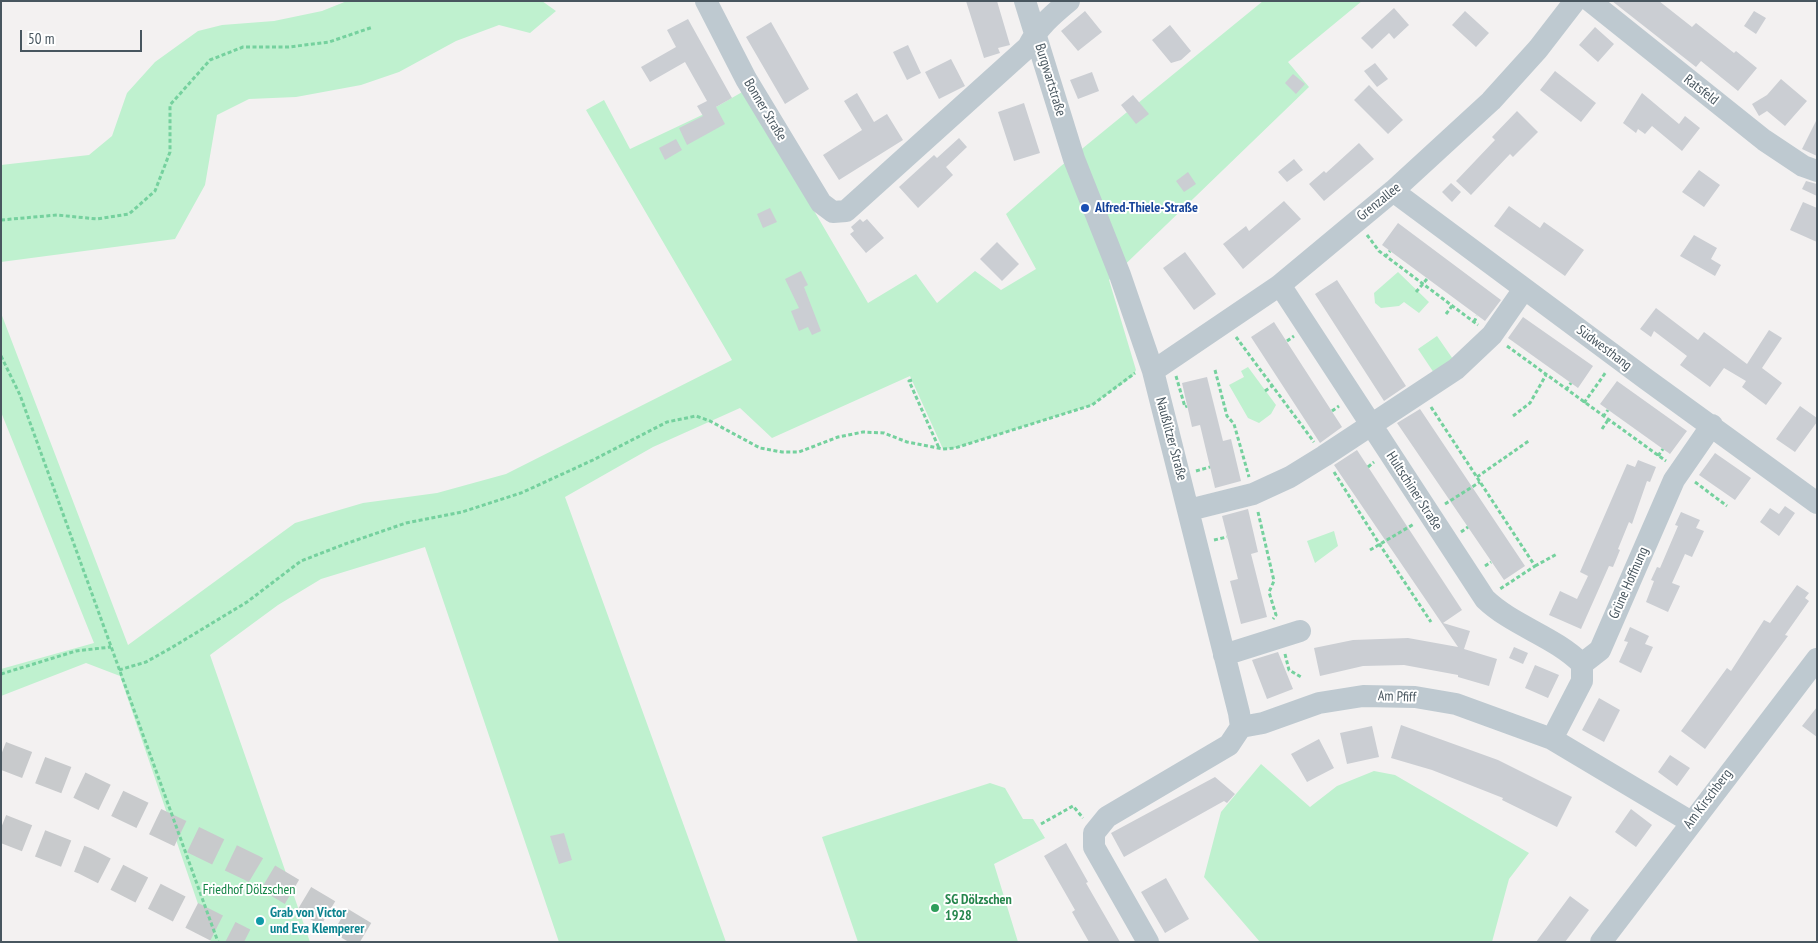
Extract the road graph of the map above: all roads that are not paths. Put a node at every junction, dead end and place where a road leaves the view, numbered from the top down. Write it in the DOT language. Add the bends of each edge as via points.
graph roads {
  1 [pos="706,1"];
  2 [pos="1025,1"];
  3 [pos="1068,1"];
  4 [pos="1576,1"];
  5 [pos="1590,1"];
  6 [pos="1035,33"];
  7 [pos="1074,159"];
  8 [pos="1817,172"];
  9 [pos="1393,191"];
  10 [pos="1280,284"];
  11 [pos="1524,290"];
  12 [pos="1153,371"];
  13 [pos="1370,424"];
  14 [pos="1712,426"];
  15 [pos="1817,502"];
  16 [pos="1189,510"];
  17 [pos="1285,629"];
  18 [pos="1224,654"];
  19 [pos="1817,659"];
  20 [pos="1582,664"];
  21 [pos="1241,727"];
  22 [pos="1552,739"];
  23 [pos="1691,822"];
  24 [pos="1148,942"];
  25 [pos="1601,942"];
  1 -- 6 [label="street, Bonner Straße" via="746,79 820,203 833,212 846,211 1028,47"];
  2 -- 6 [label="street, Burgwartstraße"];
  3 -- 6 [label="street"];
  4 -- 9 [label="street, Grenzallee" via="1490,101"];
  5 -- 8 [label="street, Ratsfeld" via="1764,140"];
  6 -- 7 [label="street, Burgwartstraße"];
  7 -- 12 [label="street, Naußlitzer Straße" via="1120,275"];
  9 -- 10 [label="street, Grenzallee"];
  9 -- 11 [label="street, Südwesthang"];
  10 -- 12 [label="street, Grenzallee"];
  10 -- 13 [label="street, Hultschiner Straße"];
  11 -- 13 [label="street" via="1492,335 1456,369"];
  11 -- 14 [label="street, Südwesthang"];
  12 -- 16 [label="street, Naußlitzer Straße"];
  13 -- 16 [label="street" via="1255,503"];
  13 -- 20 [label="street, Hultschiner Straße" via="1485,599 1498,612 1571,653"];
  14 -- 15 [label="street, Südwesthang"];
  14 -- 20 [label="street, Grüne Hoffnung" via="1680,471 1600,650"];
  16 -- 18 [label="street, Naußlitzer Straße"];
  17 -- 18 [label="street"];
  18 -- 21 [label="street, Naußlitzer Straße"];
  19 -- 23 [label="street, Am Kirschberg"];
  20 -- 22 [label="street" via="1582,680"];
  21 -- 22 [label="street, Am Pfiff" via="1263,724 1318,703 1363,696 1415,697 1456,704"];
  21 -- 24 [label="street" via="1229,745 1100,825 1094,847"];
  22 -- 23 [label="street, Am Pfiff"];
  23 -- 25 [label="street, Am Kirschberg"];
}
